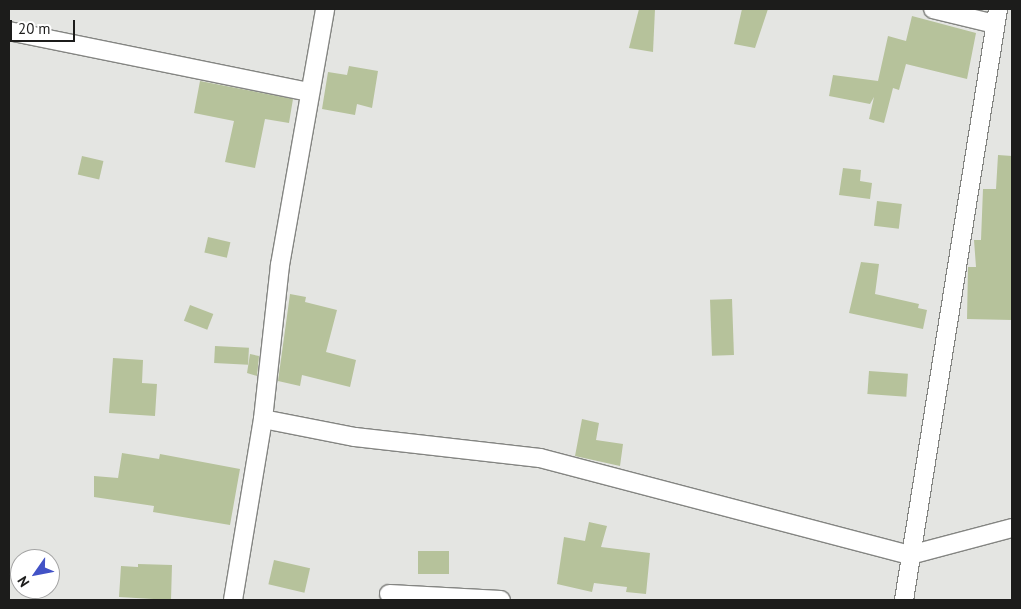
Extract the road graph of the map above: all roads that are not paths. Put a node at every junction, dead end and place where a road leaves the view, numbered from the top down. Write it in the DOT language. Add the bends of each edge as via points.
graph roads {
  1 [pos="325,9"];
  2 [pos="933,9"];
  3 [pos="997,16"];
  4 [pos="9,31"];
  5 [pos="310,92"];
  6 [pos="263,419"];
  7 [pos="1012,528"];
  8 [pos="910,554"];
  9 [pos="389,594"];
  10 [pos="233,600"];
  11 [pos="500,600"];
  12 [pos="904,600"];
  1 -- 5 [label="street"];
  2 -- 3 [label="street"];
  3 -- 8 [label="street"];
  4 -- 5 [label="street"];
  5 -- 6 [label="street" via="280,265"];
  6 -- 8 [label="street" via="355,437 540,458"];
  6 -- 10 [label="street"];
  7 -- 8 [label="street"];
  8 -- 12 [label="street"];
  9 -- 11 [label="street"];
}
